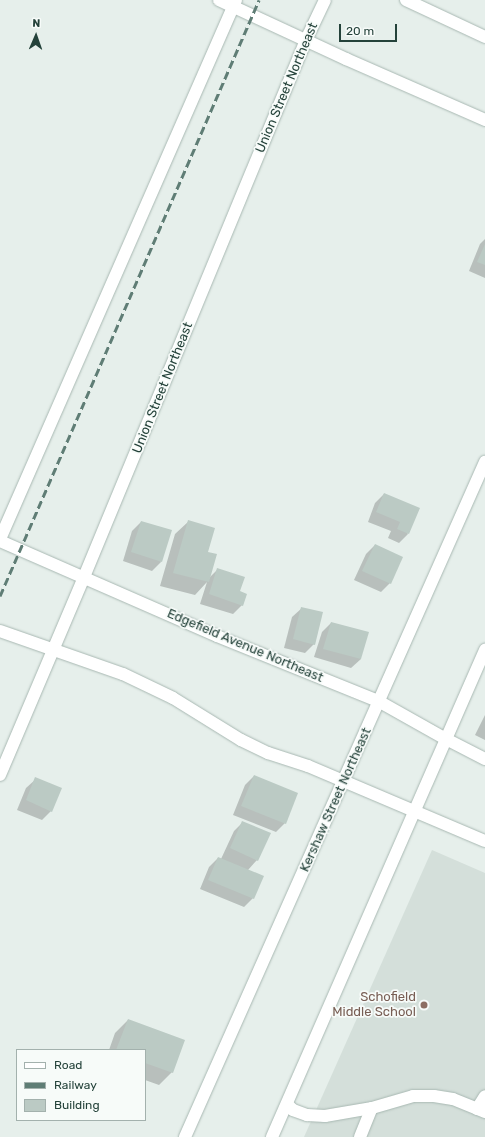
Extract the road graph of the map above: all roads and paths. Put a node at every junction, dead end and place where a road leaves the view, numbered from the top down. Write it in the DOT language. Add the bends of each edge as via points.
graph roads {
  1 [pos="219,0"];
  2 [pos="325,0"];
  3 [pos="406,0"];
  4 [pos="234,3"];
  5 [pos="485,37"];
  6 [pos="306,40"];
  7 [pos="485,120"];
  8 [pos="485,462"];
  9 [pos="0,540"];
  10 [pos="84,577"];
  11 [pos="0,631"];
  12 [pos="53,649"];
  13 [pos="485,650"];
  14 [pos="380,702"];
  15 [pos="446,739"];
  16 [pos="485,759"];
  17 [pos="0,775"];
  18 [pos="344,781"];
  19 [pos="414,810"];
  20 [pos="485,841"];
  21 [pos="485,1096"];
  22 [pos="287,1104"];
  23 [pos="372,1108"];
  24 [pos="481,1110"];
  25 [pos="274,1136"];
  26 [pos="185,1137"];
  27 [pos="360,1137"];
  1 -- 4 [label="street"];
  2 -- 6 [label="street, Union Street Northeast"];
  3 -- 5 [label="street"];
  4 -- 6 [label="street"];
  4 -- 9 [label="street"];
  6 -- 7 [label="street"];
  6 -- 10 [label="street, Union Street Northeast"];
  8 -- 14 [label="street, Kershaw Street Northeast"];
  9 -- 10 [label="street, Edgefield Avenue Northeast"];
  10 -- 12 [label="street, Union Street Northeast"];
  10 -- 14 [label="street, Edgefield Avenue Northeast" via="217,636"];
  11 -- 12 [label="street"];
  12 -- 17 [label="street, Union Street Northeast"];
  12 -- 18 [label="street" via="123,674 173,698 241,740 268,753"];
  13 -- 15 [label="street"];
  14 -- 15 [label="street, Edgefield Avenue Northeast"];
  14 -- 18 [label="street, Kershaw Street Northeast"];
  15 -- 16 [label="street, Edgefield Avenue Northeast"];
  15 -- 19 [label="street"];
  18 -- 19 [label="street"];
  18 -- 26 [label="street, Kershaw Street Northeast"];
  19 -- 20 [label="street"];
  19 -- 22 [label="street"];
  21 -- 24 [label="street"];
  22 -- 23 [label="street" via="293,1110 325,1116"];
  22 -- 25 [label="street"];
  23 -- 24 [label="street" via="413,1096 427,1096 453,1099"];
  23 -- 27 [label="street"];
}
